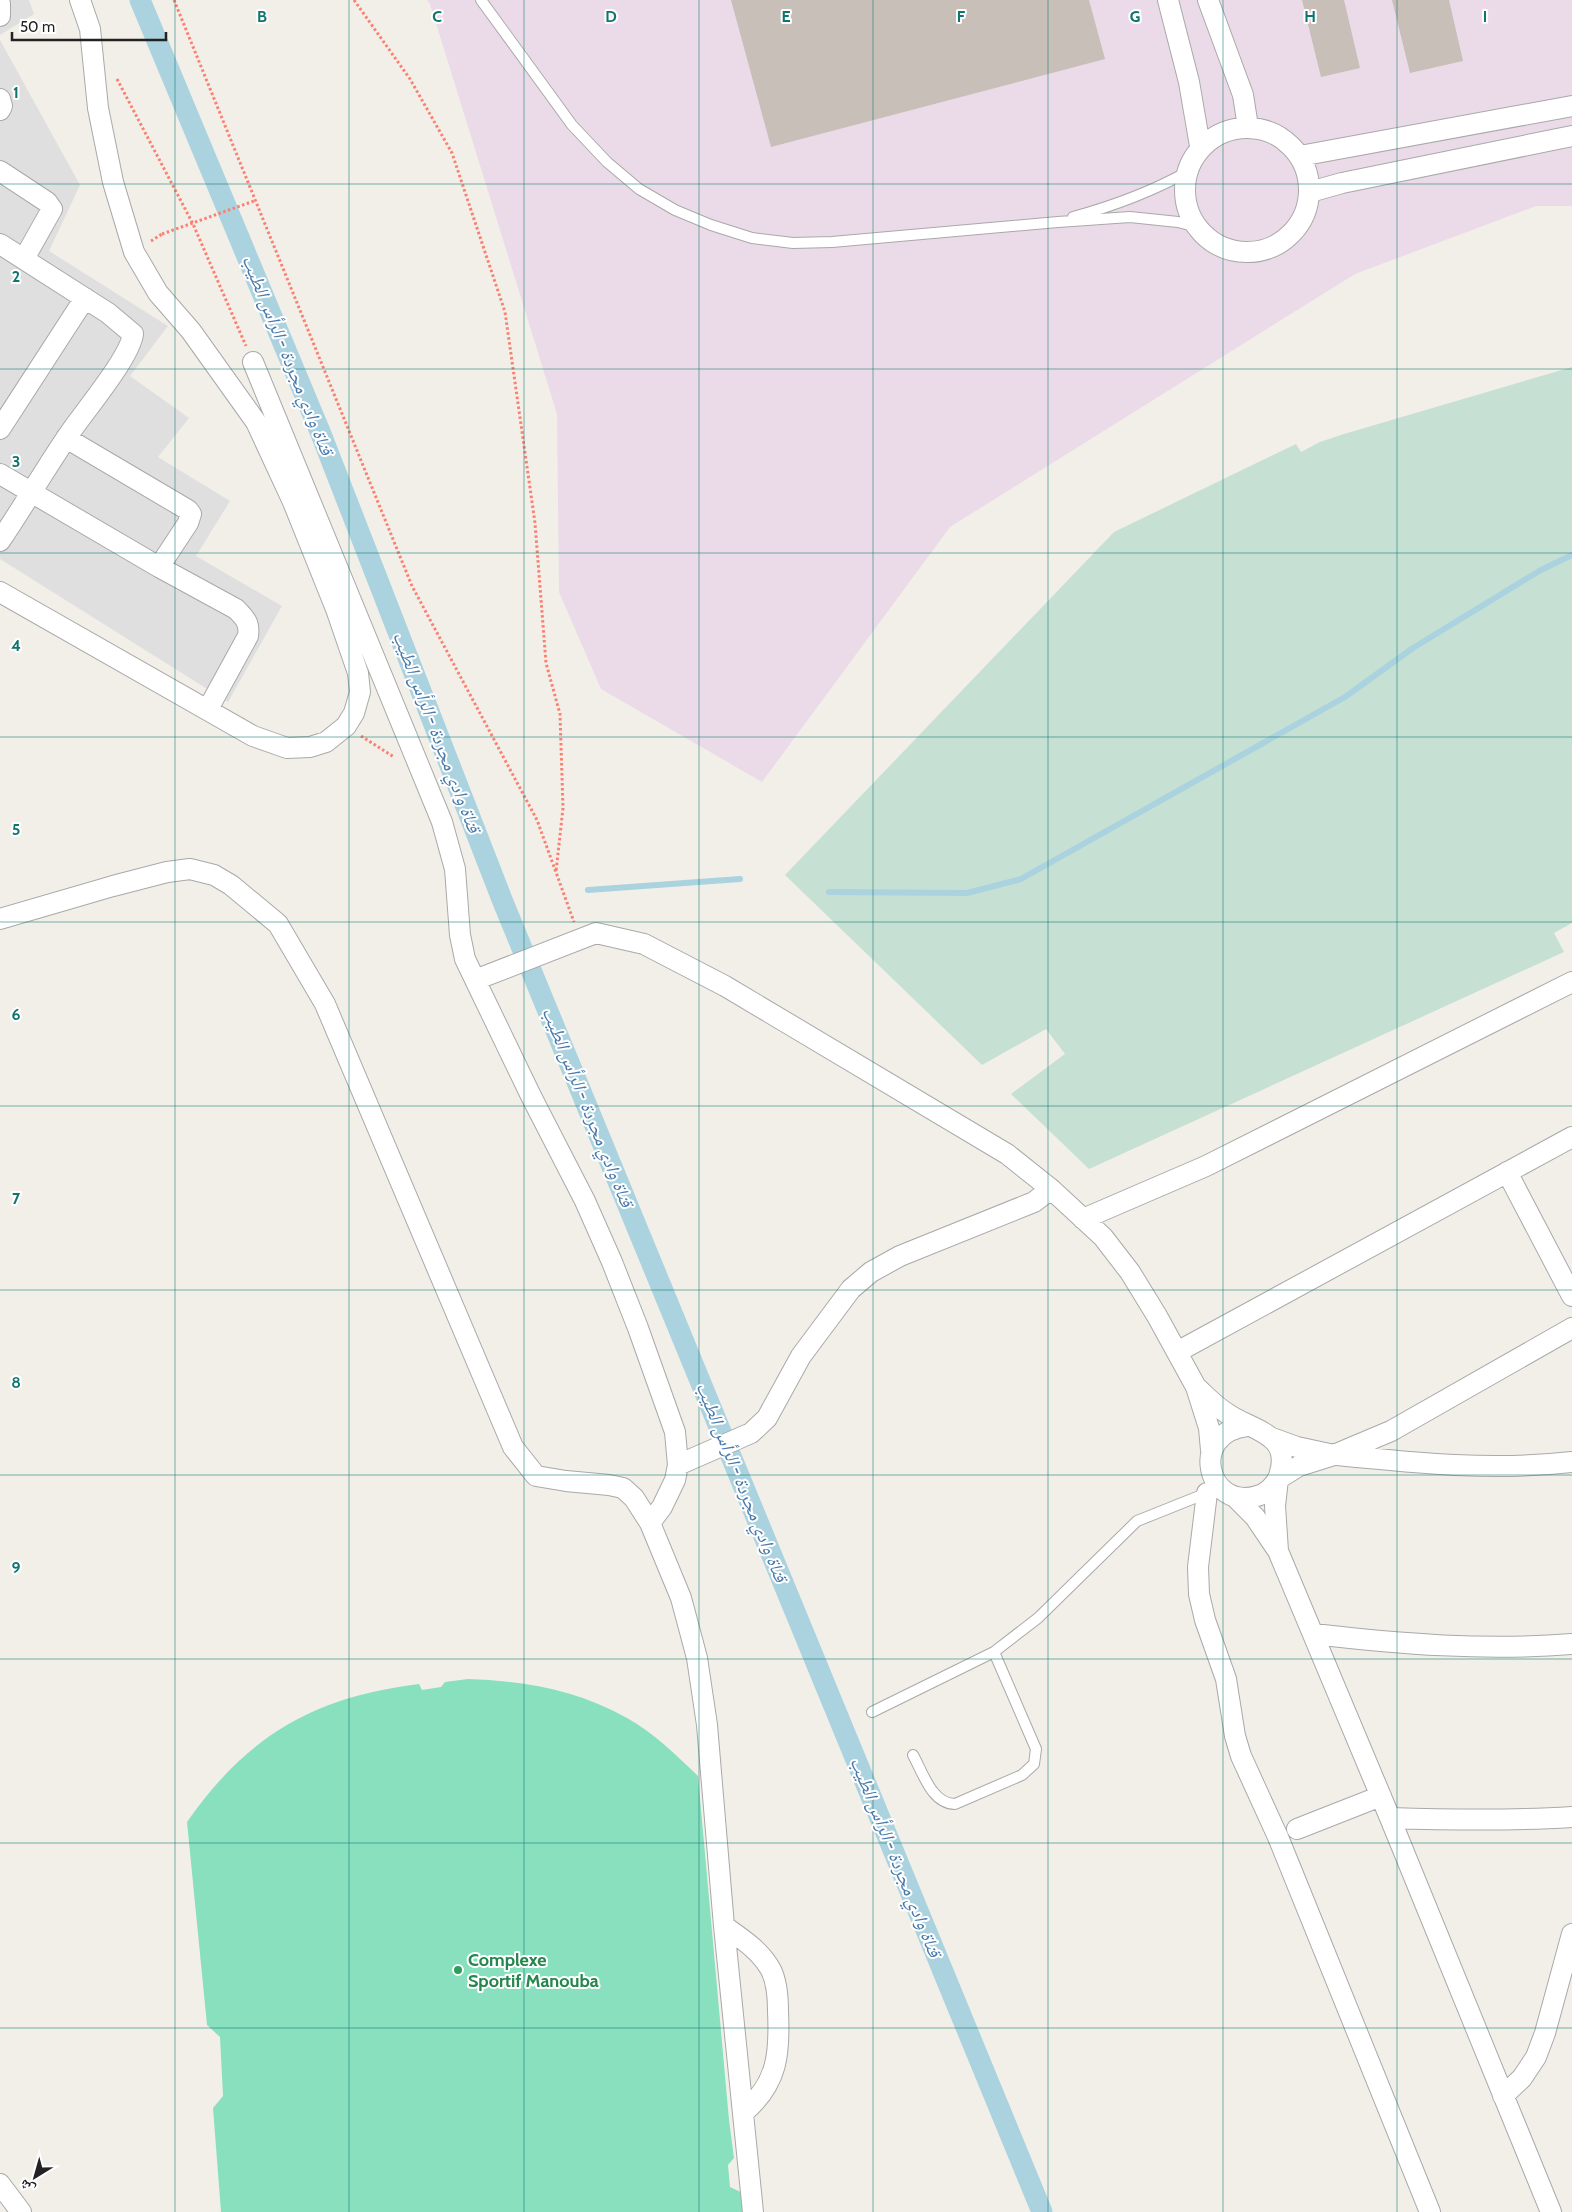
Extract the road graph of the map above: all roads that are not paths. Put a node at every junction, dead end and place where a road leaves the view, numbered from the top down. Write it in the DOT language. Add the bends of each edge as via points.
graph roads {
  1 [pos="80,0"];
  2 [pos="481,0"];
  3 [pos="1168,0"];
  4 [pos="1208,0"];
  5 [pos="0,4"];
  6 [pos="0,16"];
  7 [pos="0,99"];
  8 [pos="1572,106"];
  9 [pos="0,110"];
  10 [pos="1248,127"];
  11 [pos="1572,136"];
  12 [pos="1200,146"];
  13 [pos="1300,156"];
  14 [pos="0,171"];
  15 [pos="1187,172"];
  16 [pos="1310,192"];
  17 [pos="1058,222"];
  18 [pos="1197,227"];
  19 [pos="0,244"];
  20 [pos="24,259"];
  21 [pos="85,298"];
  22 [pos="253,362"];
  23 [pos="0,430"];
  24 [pos="66,438"];
  25 [pos="0,474"];
  26 [pos="32,494"];
  27 [pos="0,541"];
  28 [pos="159,567"];
  29 [pos="0,592"];
  30 [pos="208,709"];
  31 [pos="0,919"];
  32 [pos="483,977"];
  33 [pos="1572,982"];
  34 [pos="1572,1137"];
  35 [pos="1507,1172"];
  36 [pos="1051,1189"];
  37 [pos="1083,1219"];
  38 [pos="1572,1296"];
  39 [pos="1572,1328"];
  40 [pos="1177,1352"];
  41 [pos="1196,1387"];
  42 [pos="1247,1426"];
  43 [pos="1272,1438"];
  44 [pos="1212,1450"];
  45 [pos="1334,1455"];
  46 [pos="687,1462"];
  47 [pos="1572,1462"];
  48 [pos="1278,1479"];
  49 [pos="1220,1492"];
  50 [pos="650,1523"];
  51 [pos="1278,1551"];
  52 [pos="1314,1634"];
  53 [pos="1572,1644"];
  54 [pos="994,1652"];
  55 [pos="872,1712"];
  56 [pos="913,1755"];
  57 [pos="1381,1796"];
  58 [pos="1572,1817"];
  59 [pos="1390,1818"];
  60 [pos="1297,1829"];
  61 [pos="724,1926"];
  62 [pos="1572,1934"];
  63 [pos="1503,2096"];
  64 [pos="744,2112"];
  65 [pos="0,2184"];
  66 [pos="21,2212"];
  67 [pos="754,2212"];
  68 [pos="1430,2212"];
  69 [pos="1551,2212"];
  1 -- 30 [label="street" via="90,29 98,108 113,182 134,252 158,294 192,331 256,422 293,502 358,673 358,702 346,726 326,742 310,747 287,748 253,736"];
  2 -- 17 [label="lane" via="572,125 607,162 639,189 710,225 752,238 823,242"];
  3 -- 12 [label="street" via="1189,82"];
  4 -- 10 [label="street" via="1242,95"];
  5 -- 6 [label="street"];
  7 -- 9 [label="street"];
  8 -- 13 [label="street"];
  10 -- 12 [label="street" via="1232,129"];
  10 -- 13 [label="street" via="1263,129 1284,140"];
  11 -- 16 [label="street"];
  12 -- 15 [label="street" via="1191,157"];
  13 -- 16 [label="street" via="1309,179"];
  14 -- 20 [label="street" via="47,202 52,209"];
  15 -- 17 [label="lane" via="1162,186 1108,207"];
  15 -- 18 [label="street" via="1185,201"];
  16 -- 18 [label="street" via="1304,217 1292,234 1270,248 1245,253 1228,250 1209,240"];
  17 -- 18 [label="lane" via="1130,217"];
  19 -- 20 [label="street"];
  20 -- 21 [label="street"];
  21 -- 23 [label="street"];
  21 -- 24 [label="street" via="134,334 116,368"];
  22 -- 32 [label="street" via="449,845 465,959"];
  24 -- 26 [label="street"];
  24 -- 28 [label="street" via="191,514 188,524"];
  25 -- 26 [label="street"];
  26 -- 27 [label="street"];
  26 -- 28 [label="street"];
  28 -- 30 [label="street" via="236,609 246,618 249,627 246,642"];
  29 -- 30 [label="street"];
  31 -- 50 [label="street" via="166,872 190,869 214,875 232,885 278,924 325,1004 512,1447 536,1476 623,1488 634,1498"];
  32 -- 36 [label="street" via="596,933 644,944 725,986 1007,1154"];
  32 -- 46 [label="street" via="531,1096 612,1262"];
  33 -- 37 [label="street" via="1206,1166"];
  34 -- 35 [label="street"];
  35 -- 38 [label="street"];
  35 -- 40 [label="street"];
  36 -- 37 [label="street"];
  36 -- 46 [label="street" via="1034,1202 900,1256 871,1272 851,1289 801,1356 767,1418 751,1433"];
  37 -- 40 [label="street" via="1103,1237 1130,1272"];
  39 -- 45 [label="street" via="1391,1431"];
  40 -- 41 [label="street"];
  41 -- 42 [label="street" via="1226,1414"];
  41 -- 44 [label="street" via="1209,1428"];
  42 -- 43 [label="street" via="1258,1428"];
  42 -- 44 [label="street" via="1226,1432"];
  43 -- 45 [label="street"];
  43 -- 48 [label="street" via="1281,1455"];
  44 -- 49 [label="street" via="1211,1472"];
  45 -- 47 [label="street" via="1449,1466"];
  45 -- 48 [label="street" via="1299,1466"];
  46 -- 50 [label="street"];
  48 -- 49 [label="street" via="1259,1496 1247,1498"];
  48 -- 51 [label="street" via="1275,1506"];
  49 -- 51 [label="street" via="1256,1517"];
  49 -- 54 [label="lane" via="1136,1521 1038,1618"];
  49 -- 68 [label="street" via="1198,1567 1199,1594 1226,1679 1235,1736"];
  50 -- 61 [label="street" via="681,1598 697,1658 707,1726"];
  51 -- 52 [label="street"];
  52 -- 53 [label="street" via="1468,1647"];
  52 -- 57 [label="street"];
  54 -- 55 [label="lane"];
  54 -- 56 [label="lane" via="1036,1749 1034,1764 1022,1775 949,1804 938,1798"];
  57 -- 59 [label="street"];
  57 -- 60 [label="street"];
  58 -- 59 [label="street" via="1458,1821"];
  59 -- 63 [label="street"];
  61 -- 64 [label="street"];
  61 -- 64 [label="street" via="762,1955 772,1972 778,1994 778,2059 763,2092"];
  62 -- 63 [label="street" via="1536,2056 1522,2078"];
  63 -- 69 [label="street"];
  64 -- 67 [label="street"];
  65 -- 66 [label="street"];
}
